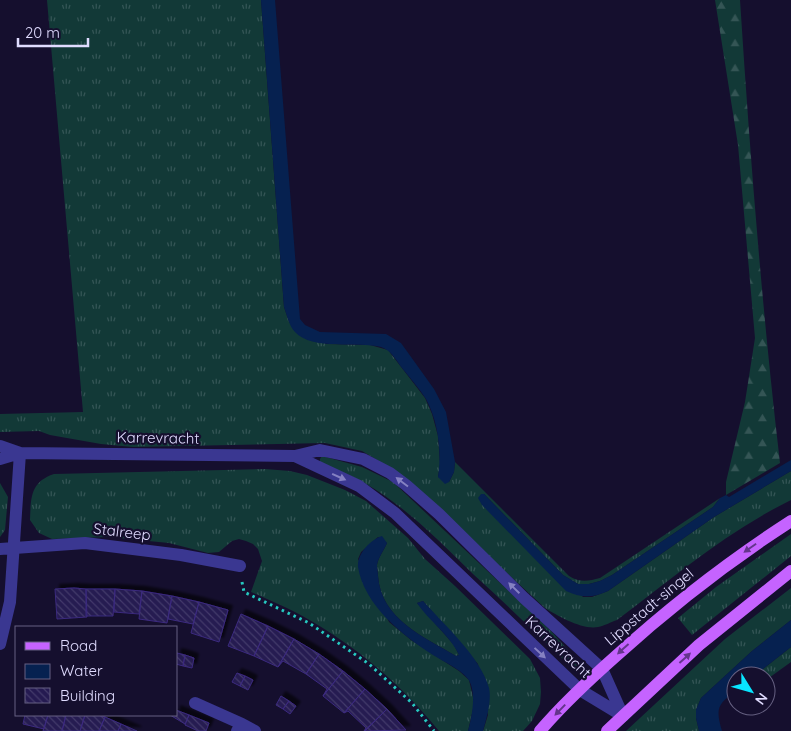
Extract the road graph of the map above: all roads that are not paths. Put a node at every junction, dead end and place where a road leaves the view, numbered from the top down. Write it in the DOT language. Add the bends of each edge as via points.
graph roads {
  1 [pos="0,446"];
  2 [pos="20,453"];
  3 [pos="295,456"];
  4 [pos="0,459"];
  5 [pos="791,521"];
  6 [pos="6,548"];
  7 [pos="240,566"];
  8 [pos="791,571"];
  9 [pos="0,644"];
  10 [pos="602,668"];
  11 [pos="580,690"];
  12 [pos="195,704"];
  13 [pos="623,716"];
  14 [pos="240,728"];
  15 [pos="255,731"];
  16 [pos="540,731"];
  17 [pos="607,731"];
  1 -- 2 [label="street, Karrevracht"];
  2 -- 3 [label="street, Karrevracht"];
  2 -- 4 [label="street, Karrevracht"];
  2 -- 6 [label="street"];
  10 -- 3 [label="street, Karrevracht, one-way" via="524,598 439,514 390,473 363,459 320,450"];
  3 -- 11 [label="street, Karrevracht, one-way" via="359,486 395,513"];
  5 -- 10 [label="main road, Lippstadt-singel, one-way" via="692,591"];
  6 -- 7 [label="street, Stalreep" via="85,543"];
  6 -- 9 [label="street" via="10,602"];
  13 -- 8 [label="main road, one-way" via="699,645"];
  10 -- 11 [label="main road, Lippstadt-singel"];
  10 -- 13 [label="street, Karrevracht"];
  11 -- 13 [label="street, Karrevracht"];
  11 -- 16 [label="main road, Lippstadt-singel, one-way"];
  12 -- 14 [label="street"];
  13 -- 17 [label="main road"];
  14 -- 15 [label="street"];
}
